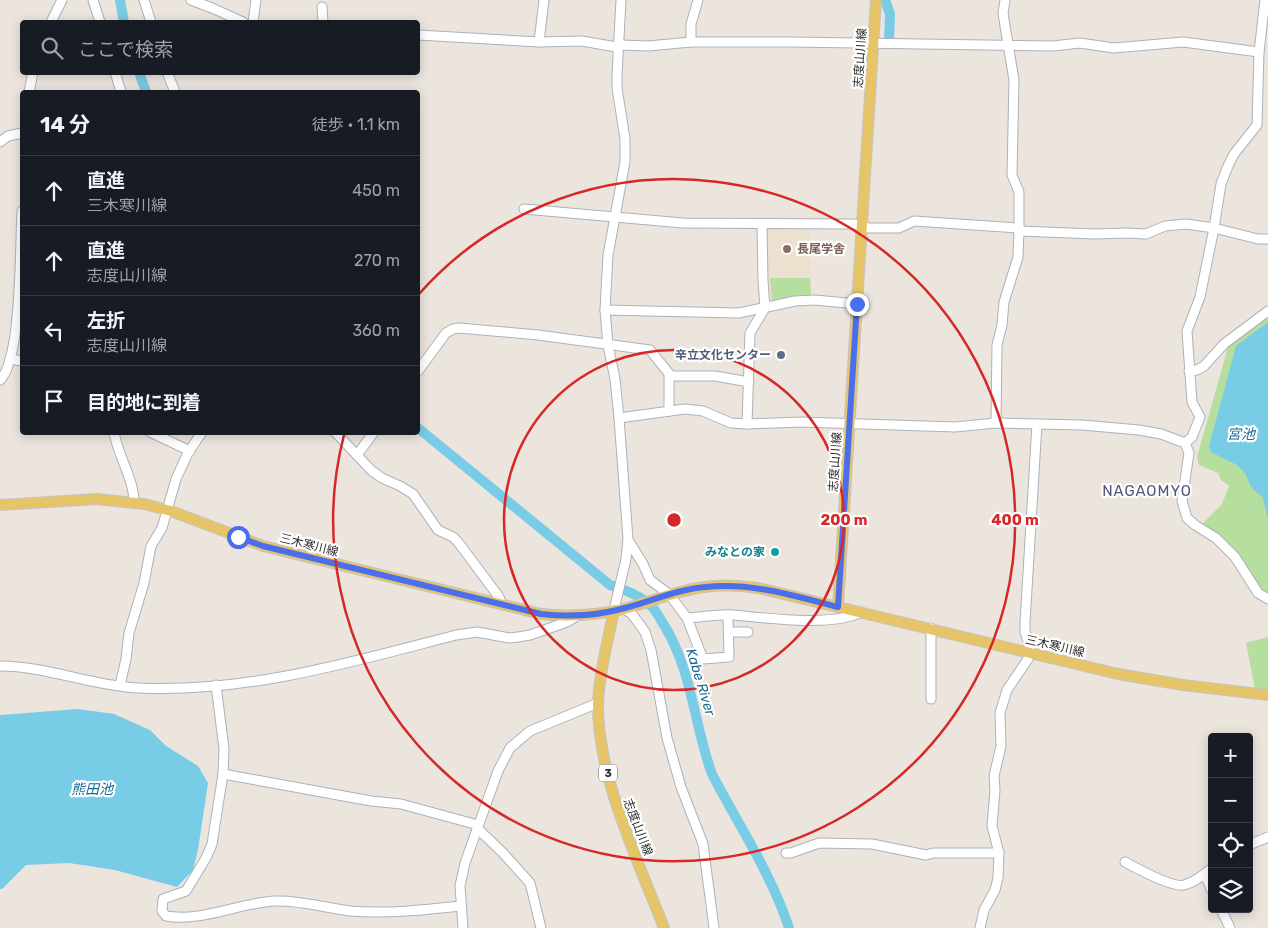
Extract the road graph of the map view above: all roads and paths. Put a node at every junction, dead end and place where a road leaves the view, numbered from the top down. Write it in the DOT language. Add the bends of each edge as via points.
graph roads {
  1 [pos="62,0"];
  2 [pos="93,0"];
  3 [pos="144,0"];
  4 [pos="191,0"];
  5 [pos="256,0"];
  6 [pos="544,0"];
  7 [pos="621,0"];
  8 [pos="698,0"];
  9 [pos="876,0"];
  10 [pos="1005,0"];
  11 [pos="1266,3"];
  12 [pos="322,6"];
  13 [pos="52,20"];
  14 [pos="99,20"];
  15 [pos="150,20"];
  16 [pos="239,20"];
  17 [pos="253,20"];
  18 [pos="323,20"];
  19 [pos="420,35"];
  20 [pos="539,42"];
  21 [pos="691,42"];
  22 [pos="874,44"];
  23 [pos="1008,45"];
  24 [pos="619,46"];
  25 [pos="1259,52"];
  26 [pos="32,75"];
  27 [pos="116,75"];
  28 [pos="168,75"];
  29 [pos="29,90"];
  30 [pos="120,90"];
  31 [pos="174,90"];
  32 [pos="20,133"];
  33 [pos="0,142"];
  34 [pos="524,209"];
  35 [pos="615,217"];
  36 [pos="762,224"];
  37 [pos="862,226"];
  38 [pos="1214,228"];
  39 [pos="1019,230"];
  40 [pos="1268,240"];
  41 [pos="20,246"];
  42 [pos="20,289"];
  43 [pos="20,289"];
  44 [pos="857,304"];
  45 [pos="765,308"];
  46 [pos="605,310"];
  47 [pos="1268,311"];
  48 [pos="608,345"];
  49 [pos="10,360"];
  50 [pos="20,360"];
  51 [pos="420,368"];
  52 [pos="1189,371"];
  53 [pos="669,374"];
  54 [pos="0,380"];
  55 [pos="749,382"];
  56 [pos="669,411"];
  57 [pos="619,418"];
  58 [pos="850,423"];
  59 [pos="996,423"];
  60 [pos="747,424"];
  61 [pos="1037,424"];
  62 [pos="115,435"];
  63 [pos="156,435"];
  64 [pos="200,435"];
  65 [pos="338,435"];
  66 [pos="372,435"];
  67 [pos="1185,443"];
  68 [pos="190,451"];
  69 [pos="357,455"];
  70 [pos="134,503"];
  71 [pos="0,506"];
  72 [pos="166,510"];
  73 [pos="628,539"];
  74 [pos="667,595"];
  75 [pos="1268,599"];
  76 [pos="502,605"];
  77 [pos="838,607"];
  78 [pos="622,609"];
  79 [pos="861,612"];
  80 [pos="577,616"];
  81 [pos="688,618"];
  82 [pos="728,620"];
  83 [pos="931,628"];
  84 [pos="728,632"];
  85 [pos="748,632"];
  86 [pos="1028,652"];
  87 [pos="0,666"];
  88 [pos="120,685"];
  89 [pos="216,685"];
  90 [pos="1268,695"];
  91 [pos="931,699"];
  92 [pos="598,704"];
  93 [pos="224,774"];
  94 [pos="477,827"];
  95 [pos="1268,837"];
  96 [pos="1253,843"];
  97 [pos="786,853"];
  98 [pos="999,853"];
  99 [pos="1125,862"];
  100 [pos="1208,871"];
  101 [pos="460,906"];
  102 [pos="1223,913"];
  103 [pos="463,928"];
  104 [pos="541,928"];
  105 [pos="664,928"];
  106 [pos="714,928"];
  107 [pos="980,928"];
  108 [pos="1230,928"];
  1 -- 13 [label="street"];
  2 -- 14 [label="street"];
  3 -- 15 [label="street"];
  4 -- 16 [label="street"];
  5 -- 17 [label="street"];
  6 -- 20 [label="street"];
  7 -- 24 [label="street"];
  8 -- 21 [label="street" via="691,24"];
  9 -- 22 [label="main road, 志度山川線"];
  10 -- 23 [label="street" via="1003,13"];
  11 -- 25 [label="street"];
  12 -- 18 [label="street"];
  19 -- 20 [label="street"];
  20 -- 24 [label="street" via="582,41"];
  21 -- 22 [label="street"];
  21 -- 24 [label="street"];
  22 -- 23 [label="street"];
  22 -- 37 [label="main road, 志度山川線"];
  23 -- 25 [label="street" via="1080,43 1114,48 1183,42"];
  23 -- 39 [label="street" via="1014,80 1012,175 1019,192"];
  24 -- 35 [label="street" via="617,88 625,162"];
  25 -- 38 [label="street" via="1257,126 1228,166 1220,190"];
  26 -- 29 [label="street"];
  27 -- 30 [label="street"];
  28 -- 31 [label="street"];
  32 -- 33 [label="street"];
  34 -- 35 [label="street"];
  35 -- 36 [label="street" via="682,223"];
  35 -- 46 [label="street" via="608,256"];
  36 -- 37 [label="street"];
  36 -- 45 [label="street"];
  37 -- 39 [label="street" via="899,228 914,221"];
  37 -- 44 [label="main road, 志度山川線"];
  38 -- 39 [label="street" via="1177,224 1146,234"];
  38 -- 40 [label="street"];
  38 -- 52 [label="street" via="1200,297 1188,330"];
  39 -- 59 [label="street" via="1018,257 1004,302 998,345"];
  41 -- 43 [label="street"];
  42 -- 49 [label="street"];
  44 -- 45 [label="street" via="815,300"];
  44 -- 58 [label="main road, 志度山川線"];
  45 -- 46 [label="street" via="739,313"];
  45 -- 55 [label="street" via="750,333"];
  46 -- 48 [label="street"];
  47 -- 52 [label="street" via="1224,344 1204,366"];
  48 -- 51 [label="street" via="538,335 453,329 446,333"];
  48 -- 53 [label="street" via="650,350"];
  48 -- 57 [label="street"];
  49 -- 50 [label="street"];
  49 -- 54 [label="street"];
  52 -- 67 [label="street" via="1192,402 1200,417 1192,437"];
  53 -- 55 [label="street" via="715,376"];
  53 -- 56 [label="street"];
  55 -- 60 [label="street"];
  56 -- 57 [label="street"];
  56 -- 60 [label="street" via="703,411 731,423"];
  57 -- 73 [label="street"];
  58 -- 59 [label="street" via="955,427"];
  58 -- 60 [label="street"];
  58 -- 77 [label="main road, 志度山川線"];
  59 -- 61 [label="street"];
  61 -- 67 [label="street" via="1139,430"];
  61 -- 86 [label="street" via="1025,622"];
  62 -- 70 [label="street" via="131,481"];
  63 -- 68 [label="street"];
  64 -- 68 [label="street"];
  65 -- 69 [label="street"];
  66 -- 69 [label="street"];
  67 -- 75 [label="street" via="1189,453 1182,500 1188,518 1235,557 1258,593"];
  68 -- 72 [label="street"];
  69 -- 76 [label="street" via="382,478 413,494 438,530 458,542"];
  70 -- 71 [label="main road, 三木寒川線" via="97,499"];
  70 -- 72 [label="main road, 三木寒川線"];
  72 -- 76 [label="main road, 三木寒川線" via="263,546"];
  72 -- 88 [label="street" via="162,528 151,546"];
  73 -- 74 [label="street" via="650,580"];
  73 -- 78 [label="street" via="616,599"];
  74 -- 77 [label="main road" via="706,586 740,586"];
  74 -- 78 [label="main road"];
  74 -- 81 [label="street"];
  76 -- 80 [label="main road, 三木寒川線" via="541,614"];
  77 -- 79 [label="main road, 三木寒川線"];
  78 -- 80 [label="main road, 三木寒川線"];
  78 -- 92 [label="main road, 志度山川線 / 3" via="601,678"];
  78 -- 106 [label="street" via="632,614 645,632 651,650 668,738 702,844"];
  79 -- 81 [label="street" via="831,620 724,615"];
  79 -- 83 [label="main road, 三木寒川線"];
  80 -- 89 [label="street" via="530,635 509,638 477,632 456,635 306,673"];
  81 -- 84 [label="street" via="703,659 729,657"];
  82 -- 84 [label="street"];
  83 -- 86 [label="main road, 三木寒川線"];
  83 -- 91 [label="street"];
  84 -- 85 [label="street"];
  86 -- 90 [label="main road, 三木寒川線" via="1118,674"];
  86 -- 98 [label="street" via="1028,659 1007,690 1000,713 1001,746 994,776 992,826"];
  87 -- 88 [label="street" via="37,669"];
  88 -- 89 [label="street" via="156,688"];
  89 -- 93 [label="street"];
  92 -- 94 [label="street" via="530,731 510,748"];
  92 -- 105 [label="main road, 志度山川線 / 3" via="610,788"];
  93 -- 94 [label="street" via="401,804"];
  93 -- 101 [label="street" via="212,844 186,891 163,899 162,911 166,916 196,917 272,902 295,901 350,910 424,910"];
  94 -- 101 [label="street" via="461,878"];
  94 -- 104 [label="street" via="530,883"];
  95 -- 96 [label="street"];
  97 -- 98 [label="street" via="819,844 872,844 926,855"];
  98 -- 107 [label="street" via="995,890 984,910"];
  99 -- 100 [label="street" via="1179,886"];
  101 -- 103 [label="street"];
  102 -- 108 [label="street"];
}
